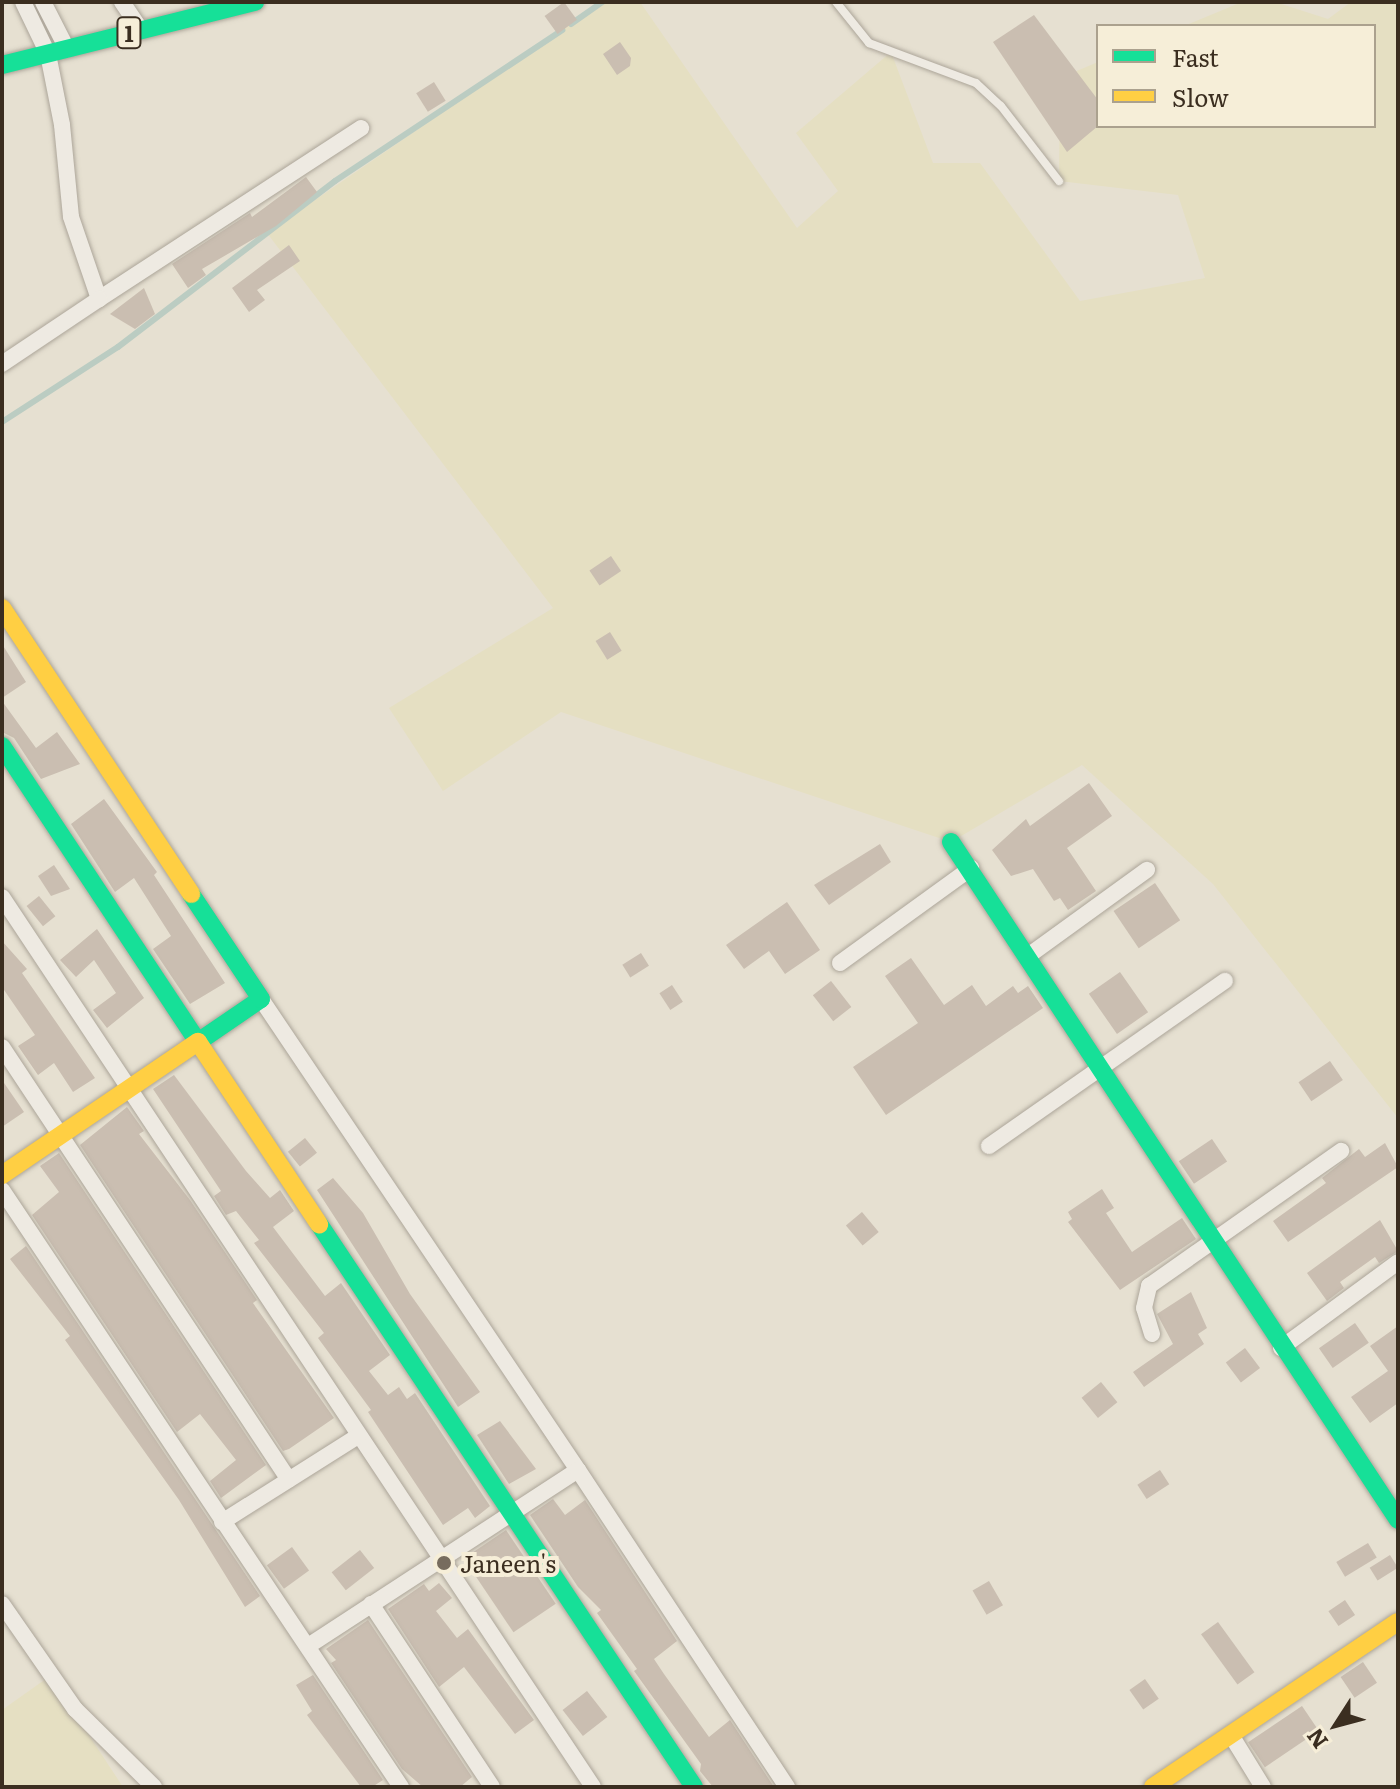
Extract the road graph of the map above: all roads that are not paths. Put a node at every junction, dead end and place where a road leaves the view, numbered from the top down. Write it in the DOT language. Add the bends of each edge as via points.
graph roads {
  1 [pos="23,2"];
  2 [pos="43,2"];
  3 [pos="122,2"];
  4 [pos="255,2"];
  5 [pos="836,2"];
  6 [pos="141,30"];
  7 [pos="57,52"];
  8 [pos="2,65"];
  9 [pos="361,128"];
  10 [pos="1059,181"];
  11 [pos="99,299"];
  12 [pos="2,364"];
  13 [pos="2,608"];
  14 [pos="2,746"];
  15 [pos="951,842"];
  16 [pos="971,868"];
  17 [pos="1147,870"];
  18 [pos="2,897"];
  19 [pos="1028,956"];
  20 [pos="840,963"];
  21 [pos="1225,981"];
  22 [pos="261,999"];
  23 [pos="198,1042"];
  24 [pos="2,1047"];
  25 [pos="1101,1067"];
  26 [pos="129,1088"];
  27 [pos="61,1135"];
  28 [pos="989,1146"];
  29 [pos="1341,1151"];
  30 [pos="2,1175"];
  31 [pos="2,1190"];
  32 [pos="1211,1243"];
  33 [pos="1398,1262"];
  34 [pos="1152,1334"];
  35 [pos="1281,1348"];
  36 [pos="358,1436"];
  37 [pos="578,1470"];
  38 [pos="289,1480"];
  39 [pos="512,1512"];
  40 [pos="1398,1520"];
  41 [pos="222,1522"];
  42 [pos="440,1559"];
  43 [pos="2,1604"];
  44 [pos="371,1604"];
  45 [pos="1398,1622"];
  46 [pos="308,1646"];
  47 [pos="1231,1735"];
  48 [pos="154,1787"];
  49 [pos="401,1787"];
  50 [pos="492,1787"];
  51 [pos="593,1787"];
  52 [pos="694,1787"];
  53 [pos="787,1787"];
  54 [pos="1153,1787"];
  55 [pos="1263,1787"];
  1 -- 7 [label="street"];
  2 -- 7 [label="street"];
  3 -- 6 [label="street"];
  4 -- 6 [label="street, 1"];
  5 -- 10 [label="lane" via="869,43 976,83 1001,106"];
  6 -- 7 [label="street, 1"];
  7 -- 8 [label="street, 1"];
  7 -- 11 [label="street" via="71,217"];
  9 -- 11 [label="street"];
  11 -- 12 [label="street"];
  13 -- 22 [label="street"];
  14 -- 23 [label="street"];
  15 -- 16 [label="street"];
  16 -- 19 [label="street"];
  16 -- 20 [label="street"];
  17 -- 19 [label="street"];
  18 -- 26 [label="street"];
  19 -- 25 [label="street"];
  21 -- 25 [label="street"];
  22 -- 23 [label="street"];
  22 -- 37 [label="street"];
  23 -- 26 [label="street"];
  23 -- 39 [label="street"];
  24 -- 27 [label="street"];
  25 -- 28 [label="street"];
  25 -- 32 [label="street"];
  26 -- 27 [label="street"];
  26 -- 36 [label="street"];
  27 -- 30 [label="street"];
  27 -- 38 [label="street"];
  29 -- 32 [label="street"];
  31 -- 41 [label="street"];
  32 -- 34 [label="street" via="1149,1286 1144,1308"];
  32 -- 35 [label="street"];
  33 -- 35 [label="street"];
  35 -- 40 [label="street"];
  36 -- 38 [label="street"];
  36 -- 42 [label="street"];
  37 -- 39 [label="street"];
  37 -- 53 [label="street"];
  38 -- 41 [label="street"];
  39 -- 42 [label="street"];
  39 -- 52 [label="street"];
  41 -- 46 [label="street"];
  42 -- 44 [label="street"];
  42 -- 51 [label="street"];
  43 -- 48 [label="street" via="75,1709"];
  44 -- 46 [label="street"];
  44 -- 50 [label="street"];
  45 -- 47 [label="street"];
  46 -- 49 [label="street"];
  47 -- 54 [label="street"];
  47 -- 55 [label="street"];
}
